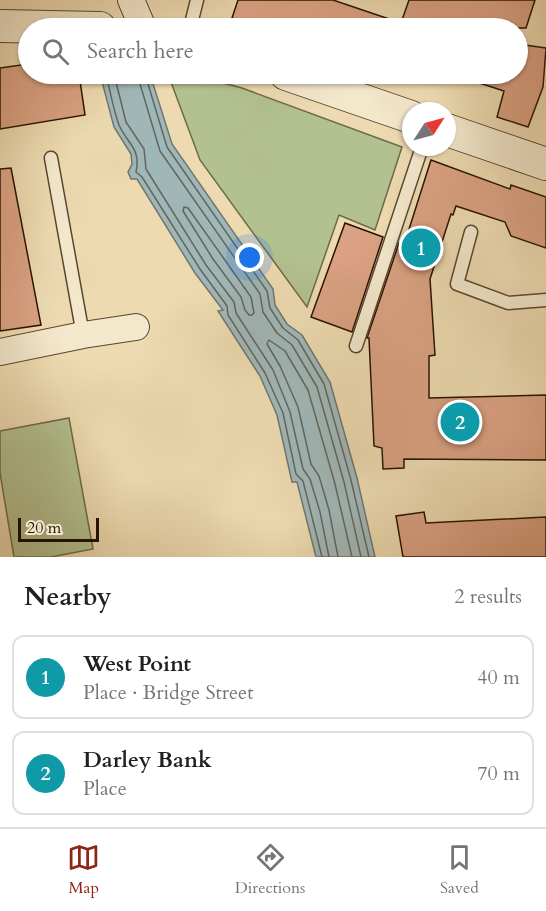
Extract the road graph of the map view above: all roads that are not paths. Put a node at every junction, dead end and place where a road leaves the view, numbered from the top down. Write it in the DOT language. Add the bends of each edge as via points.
graph roads {
  1 [pos="131,0"];
  2 [pos="197,0"];
  3 [pos="139,18"];
  4 [pos="192,18"];
  5 [pos="0,26"];
  6 [pos="18,26"];
  7 [pos="315,84"];
  8 [pos="402,114"];
  9 [pos="456,133"];
  10 [pos="419,156"];
  11 [pos="51,158"];
  12 [pos="546,164"];
  13 [pos="471,232"];
  14 [pos="546,300"];
  15 [pos="136,327"];
  16 [pos="83,335"];
  17 [pos="356,346"];
  18 [pos="0,352"];
  1 -- 3 [label="street"];
  2 -- 4 [label="lane"];
  5 -- 6 [label="street"];
  7 -- 8 [label="street"];
  9 -- 12 [label="street"];
  10 -- 17 [label="lane"];
  11 -- 16 [label="lane"];
  13 -- 14 [label="lane" via="457,284 508,303"];
  15 -- 16 [label="street"];
  16 -- 18 [label="street"];
}
